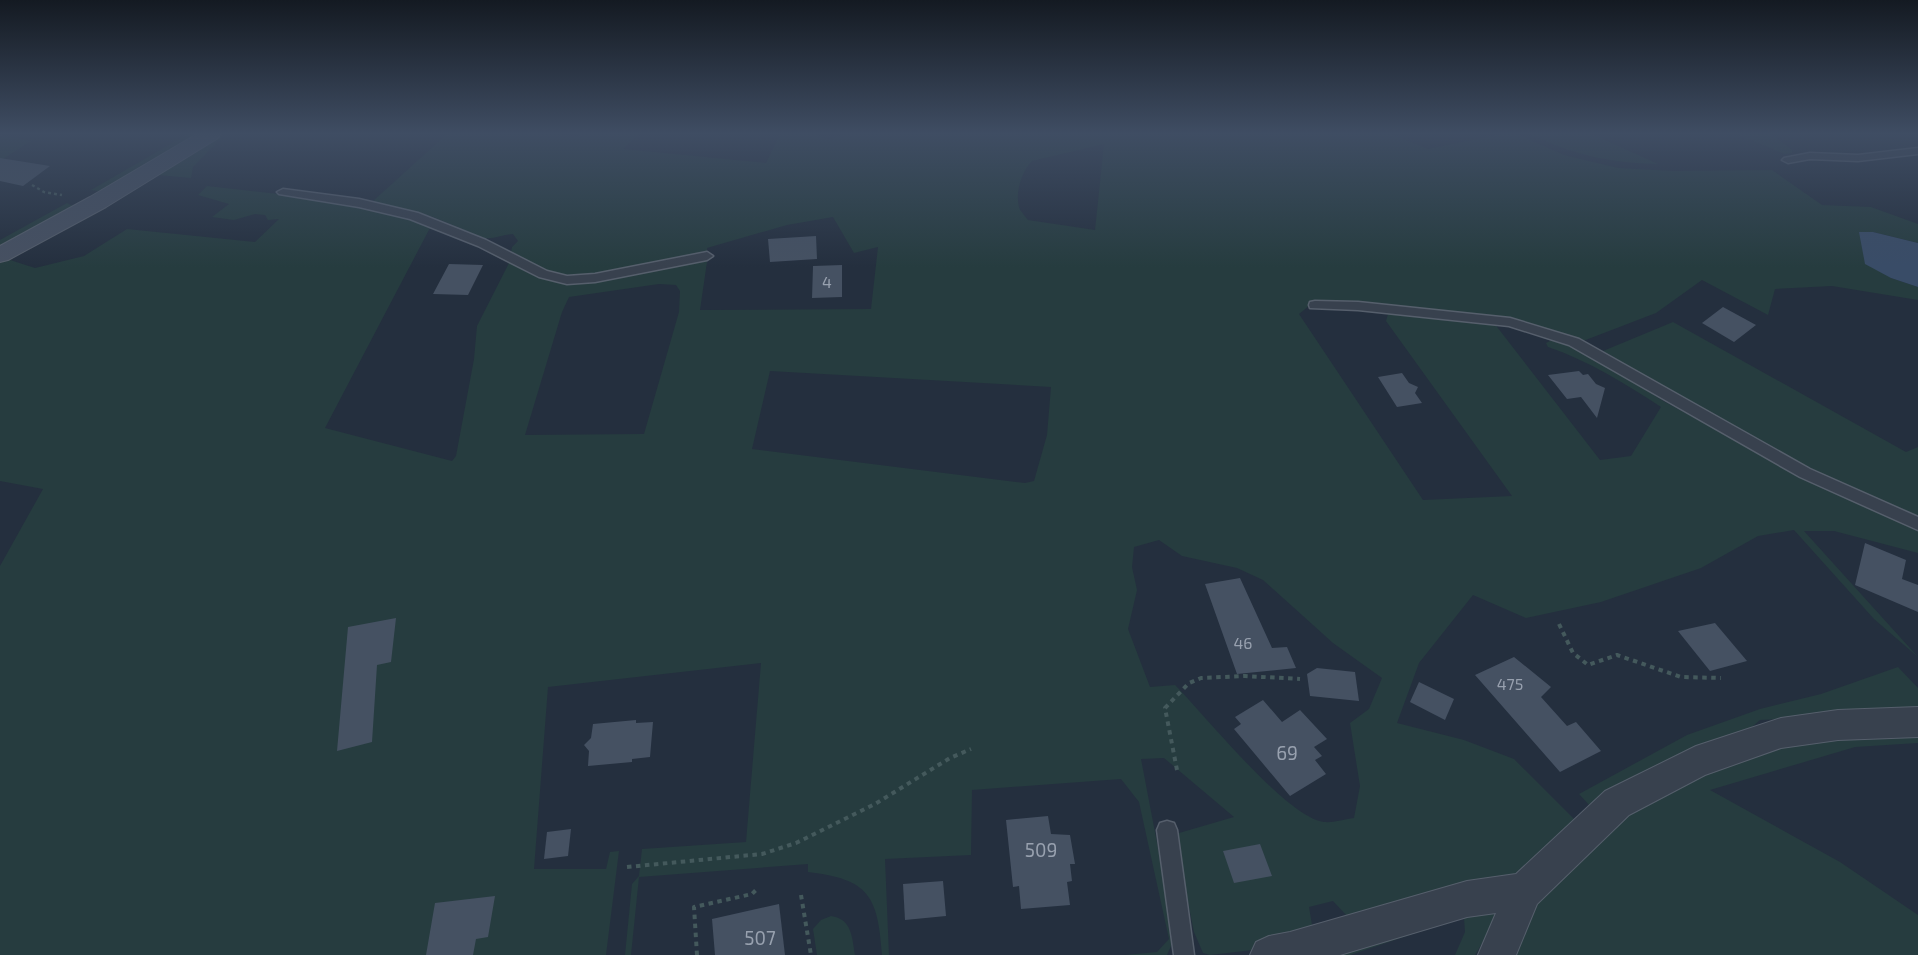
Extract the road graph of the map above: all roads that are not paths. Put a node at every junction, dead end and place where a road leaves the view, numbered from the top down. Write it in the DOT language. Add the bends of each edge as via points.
graph roads {
  1 [pos="137,179"];
  2 [pos="283,192"];
  3 [pos="0,256"];
  4 [pos="707,256"];
  5 [pos="1315,305"];
  6 [pos="1918,524"];
  7 [pos="1918,722"];
  8 [pos="1167,830"];
  9 [pos="1524,891"];
  10 [pos="1184,955"];
  11 [pos="1269,955"];
  12 [pos="1497,955"];
  1 -- 3 [label="street"];
  2 -- 4 [label="lane" via="359,203 414,216 482,243 544,274 567,280 595,278"];
  5 -- 6 [label="lane" via="1358,306 1510,322 1574,342 1805,473"];
  7 -- 9 [label="street" via="1812,728 1781,733 1696,762 1617,803"];
  8 -- 10 [label="lane"];
  9 -- 11 [label="street" via="1467,898"];
  9 -- 12 [label="street"];
}
